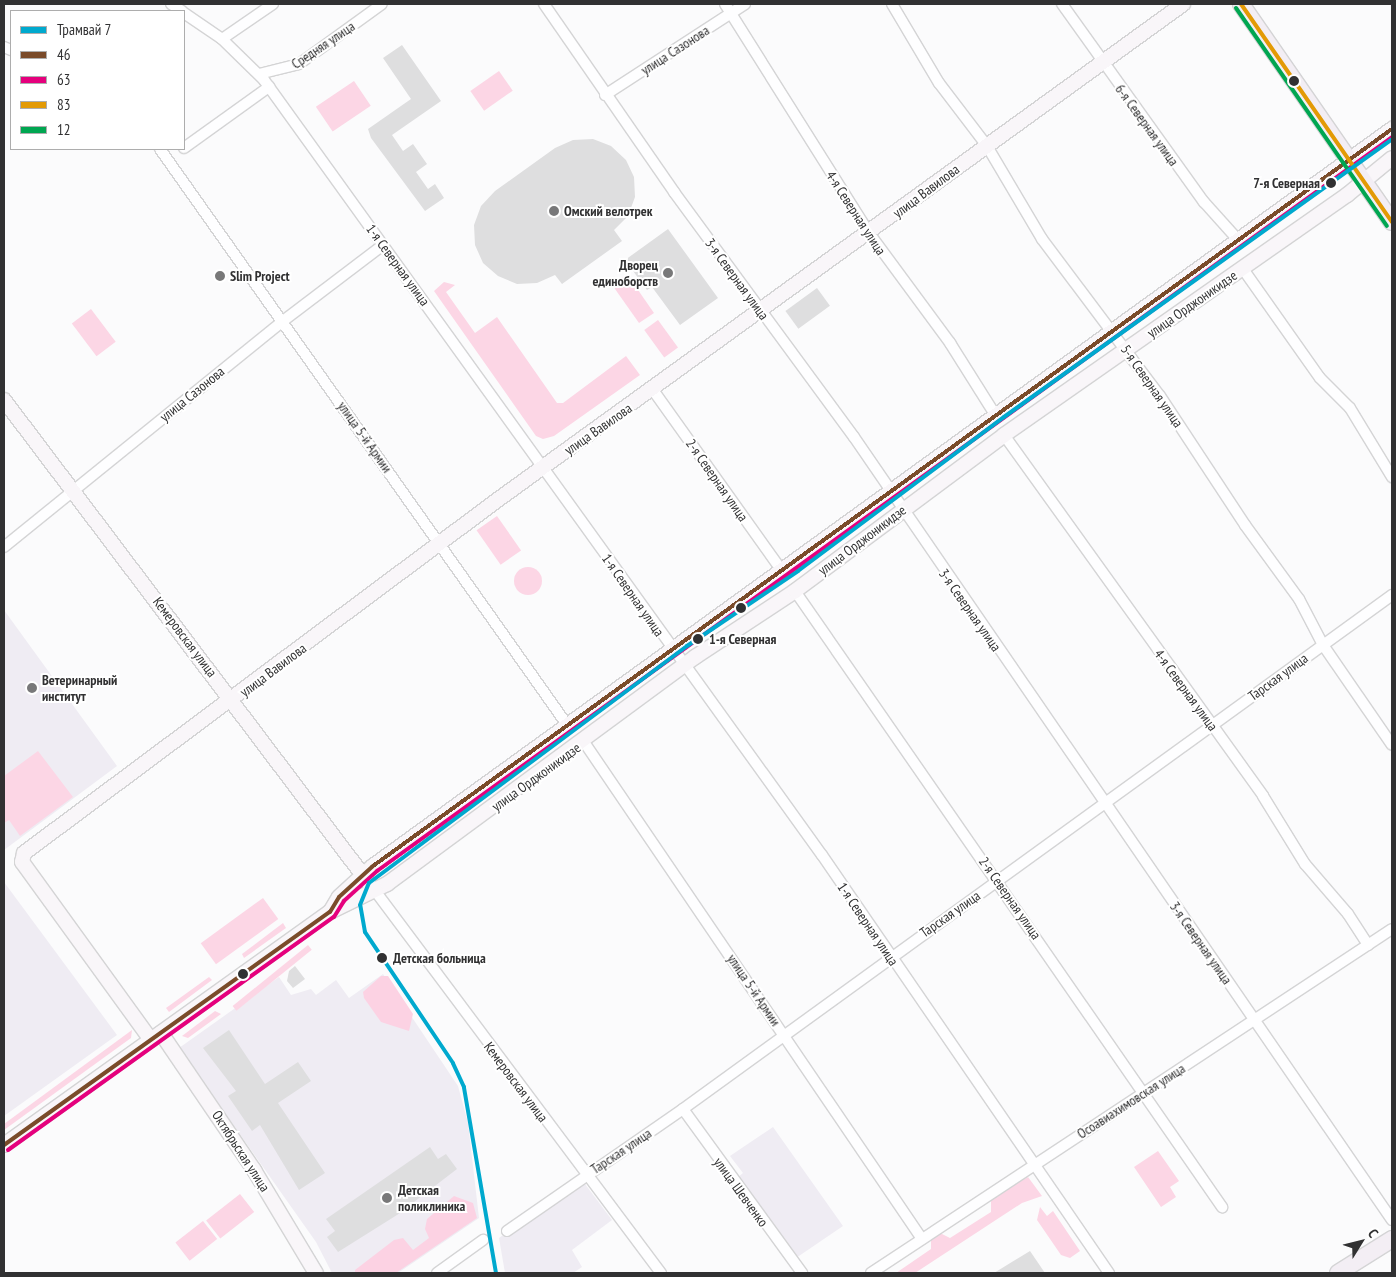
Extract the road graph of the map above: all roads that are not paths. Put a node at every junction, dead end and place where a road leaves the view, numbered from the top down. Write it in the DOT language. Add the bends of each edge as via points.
graph roads {
  1 [pos="273,4"];
  2 [pos="382,4"];
  3 [pos="544,4"];
  4 [pos="725,4"];
  5 [pos="745,4"];
  6 [pos="892,4"];
  7 [pos="1062,4"];
  8 [pos="1183,4"];
  9 [pos="1241,4"];
  10 [pos="185,13"];
  11 [pos="731,14"];
  12 [pos="222,39"];
  13 [pos="1101,63"];
  14 [pos="259,74"];
  15 [pos="269,87"];
  16 [pos="605,95"];
  17 [pos="1392,128"];
  18 [pos="987,146"];
  19 [pos="185,147"];
  20 [pos="161,150"];
  21 [pos="180,150"];
  22 [pos="1392,158"];
  23 [pos="168,159"];
  24 [pos="1349,160"];
  25 [pos="1364,181"];
  26 [pos="1392,222"];
  27 [pos="869,233"];
  28 [pos="1239,241"];
  29 [pos="384,245"];
  30 [pos="1243,268"];
  31 [pos="761,313"];
  32 [pos="282,321"];
  33 [pos="1114,332"];
  34 [pos="1126,350"];
  35 [pos="653,390"];
  36 [pos="4,400"];
  37 [pos="996,416"];
  38 [pos="1004,435"];
  39 [pos="542,468"];
  40 [pos="1392,477"];
  41 [pos="72,490"];
  42 [pos="890,493"];
  43 [pos="901,510"];
  44 [pos="440,543"];
  45 [pos="4,547"];
  46 [pos="782,571"];
  47 [pos="795,591"];
  48 [pos="1392,595"];
  49 [pos="1323,645"];
  50 [pos="672,650"];
  51 [pos="684,665"];
  52 [pos="234,699"];
  53 [pos="568,726"];
  54 [pos="1211,727"];
  55 [pos="584,742"];
  56 [pos="1392,746"];
  57 [pos="1104,803"];
  58 [pos="22,862"];
  59 [pos="364,875"];
  60 [pos="998,879"];
  61 [pos="373,888"];
  62 [pos="330,912"];
  63 [pos="1392,929"];
  64 [pos="1368,945"];
  65 [pos="890,956"];
  66 [pos="1254,1020"];
  67 [pos="784,1034"];
  68 [pos="156,1036"];
  69 [pos="1145,1092"];
  70 [pos="682,1109"];
  71 [pos="4,1145"];
  72 [pos="1034,1165"];
  73 [pos="585,1175"];
  74 [pos="1222,1207"];
  75 [pos="1392,1220"];
  76 [pos="507,1231"];
  77 [pos="922,1239"];
  78 [pos="1392,1239"];
  79 [pos="483,1240"];
  80 [pos="316,1273"];
  81 [pos="437,1273"];
  82 [pos="661,1273"];
  83 [pos="802,1273"];
  84 [pos="871,1273"];
  85 [pos="1109,1273"];
  86 [pos="1338,1273"];
  1 -- 12 [label="street"];
  2 -- 14 [label="street, Средняя улица" via="299,64"];
  3 -- 16 [label="street, 3-я Северная улица"];
  4 -- 11 [label="street, 4-я Северная улица"];
  5 -- 11 [label="street, улица Сазонова"];
  6 -- 18 [label="street, 5-я Северная улица" via="939,83"];
  7 -- 13 [label="street, 6-я Северная улица"];
  8 -- 13 [label="main road, улица Вавилова"];
  9 -- 24 [label="main road"];
  10 -- 12 [label="street, 1-я Северная улица"];
  11 -- 16 [label="street, улица Сазонова"];
  11 -- 27 [label="street, 4-я Северная улица"];
  12 -- 14 [label="street, 1-я Северная улица"];
  13 -- 18 [label="main road, улица Вавилова"];
  13 -- 28 [label="street, 6-я Северная улица" via="1204,202"];
  14 -- 15 [label="street, 1-я Северная улица"];
  15 -- 19 [label="street"];
  15 -- 29 [label="street, 1-я Северная улица"];
  16 -- 31 [label="street, 3-я Северная улица"];
  17 -- 24 [label="main road, улица Орджоникидзе"];
  18 -- 27 [label="main road, улица Вавилова"];
  18 -- 33 [label="street, 5-я Северная улица" via="1042,238"];
  20 -- 23 [label="street, улица 5-й Армии"];
  21 -- 23 [label="street"];
  22 -- 25 [label="main road, улица Орджоникидзе"];
  23 -- 32 [label="street, улица 5-й Армии"];
  24 -- 25 [label="main road"];
  24 -- 28 [label="main road, улица Орджоникидзе"];
  25 -- 26 [label="main road"];
  25 -- 30 [label="main road, улица Орджоникидзе"];
  27 -- 31 [label="main road, улица Вавилова"];
  27 -- 37 [label="street, 4-я Северная улица" via="950,343"];
  28 -- 33 [label="main road, улица Орджоникидзе"];
  29 -- 32 [label="street, улица Сазонова"];
  29 -- 39 [label="street, 1-я Северная улица"];
  30 -- 34 [label="main road, улица Орджоникидзе"];
  30 -- 40 [label="street" via="1320,378 1350,408"];
  31 -- 35 [label="main road, улица Вавилова"];
  31 -- 42 [label="street, 3-я Северная улица" via="854,437"];
  32 -- 41 [label="street, улица Сазонова"];
  32 -- 44 [label="street, улица 5-й Армии"];
  33 -- 34 [label="street, 5-я Северная улица"];
  33 -- 37 [label="main road, улица Орджоникидзе"];
  34 -- 38 [label="main road, улица Орджоникидзе"];
  34 -- 49 [label="street, 5-я Северная улица" via="1299,599"];
  35 -- 39 [label="main road, улица Вавилова"];
  35 -- 46 [label="street, 2-я Северная улица"];
  36 -- 41 [label="main road, Кемеровская улица"];
  37 -- 42 [label="main road, улица Орджоникидзе"];
  38 -- 43 [label="main road, улица Орджоникидзе"];
  38 -- 54 [label="street, 4-я Северная улица"];
  39 -- 44 [label="main road, улица Вавилова"];
  39 -- 50 [label="street, 1-я Северная улица"];
  41 -- 45 [label="street, улица Сазонова" via="40,521"];
  41 -- 52 [label="main road, Кемеровская улица"];
  42 -- 43 [label="street, 3-я Северная улица"];
  42 -- 46 [label="main road, улица Орджоникидзе"];
  43 -- 47 [label="main road, улица Орджоникидзе"];
  43 -- 57 [label="street, 3-я Северная улица"];
  44 -- 52 [label="main road, улица Вавилова"];
  44 -- 53 [label="street, улица 5-й Армии"];
  46 -- 50 [label="main road, улица Орджоникидзе"];
  47 -- 51 [label="main road, улица Орджоникидзе"];
  47 -- 60 [label="street, 2-я Северная улица"];
  48 -- 49 [label="street, Тарская улица"];
  49 -- 54 [label="street, Тарская улица"];
  49 -- 56 [label="street, 5-я Северная улица"];
  50 -- 51 [label="street, 1-я Северная улица"];
  50 -- 53 [label="main road, улица Орджоникидзе"];
  51 -- 55 [label="main road, улица Орджоникидзе" via="586,737"];
  51 -- 65 [label="street, 1-я Северная улица"];
  52 -- 58 [label="main road, улица Вавилова" via="24,853"];
  52 -- 59 [label="main road, Кемеровская улица"];
  53 -- 59 [label="main road, улица Орджоникидзе"];
  54 -- 57 [label="street, Тарская улица"];
  54 -- 64 [label="street, 4-я Северная улица" via="1263,796 1305,864 1348,914"];
  55 -- 61 [label="main road, улица Орджоникидзе" via="387,884"];
  55 -- 67 [label="street, улица 5-й Армии"];
  57 -- 60 [label="street, Тарская улица"];
  57 -- 66 [label="street, 3-я Северная улица"];
  58 -- 68 [label="main road, Октябрьская улица"];
  59 -- 61 [label="main road, Кемеровская улица"];
  59 -- 62 [label="main road, улица Орджоникидзе"];
  60 -- 65 [label="street, Тарская улица"];
  60 -- 69 [label="street, 2-я Северная улица"];
  61 -- 62 [label="main road, улица Орджоникидзе" via="347,907"];
  61 -- 73 [label="street, Кемеровская улица"];
  62 -- 68 [label="main road, улица Орджоникидзе"];
  63 -- 64 [label="street, Осоавиахимовская улица"];
  64 -- 66 [label="street, Осоавиахимовская улица"];
  65 -- 67 [label="street, Тарская улица"];
  65 -- 72 [label="street, 1-я Северная улица"];
  66 -- 69 [label="street, Осоавиахимовская улица"];
  66 -- 75 [label="street, 3-я Северная улица"];
  67 -- 70 [label="street, Тарская улица"];
  67 -- 77 [label="street, улица 5-й Армии"];
  68 -- 71 [label="main road, улица Орджоникидзе"];
  68 -- 80 [label="main road, Октябрьская улица" via="254,1170"];
  69 -- 72 [label="street, Осоавиахимовская улица"];
  69 -- 74 [label="street, 2-я Северная улица"];
  70 -- 73 [label="street, Тарская улица"];
  70 -- 83 [label="street, улица Шевченко"];
  72 -- 77 [label="street, Осоавиахимовская улица"];
  72 -- 85 [label="street, 1-я Северная улица"];
  73 -- 76 [label="street, Тарская улица"];
  73 -- 82 [label="street, Кемеровская улица"];
  77 -- 84 [label="street, Осоавиахимовская улица"];
  78 -- 86 [label="main road"];
  79 -- 81 [label="street"];
}
